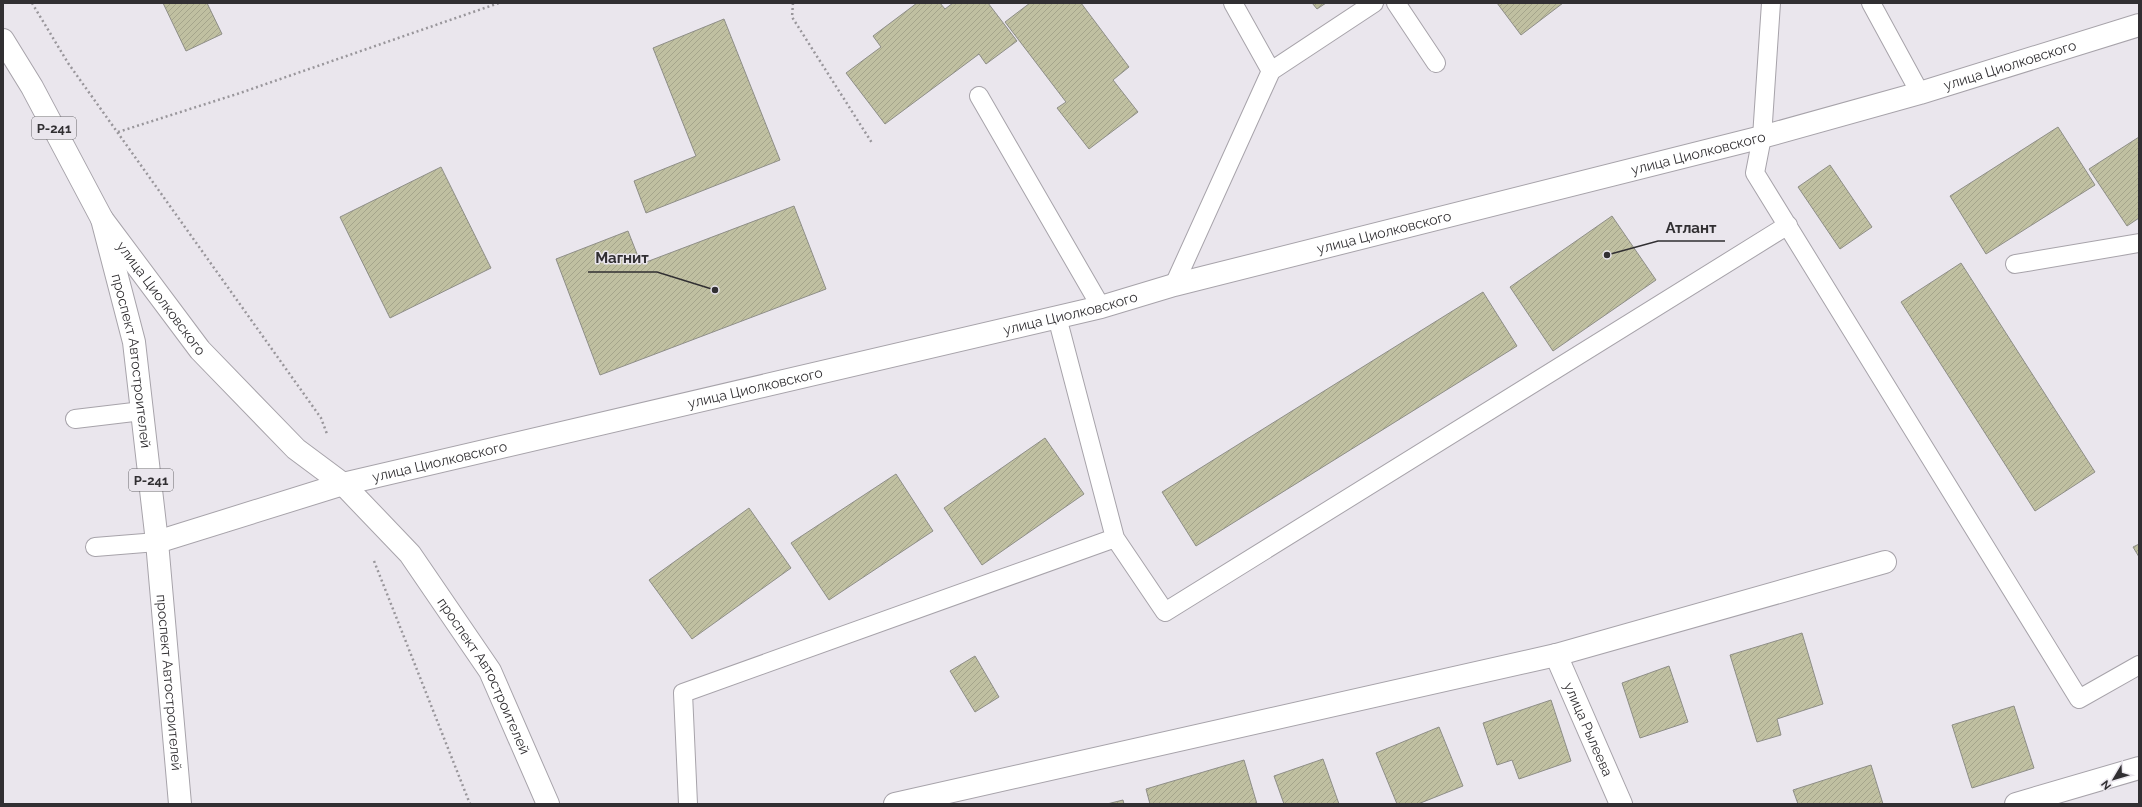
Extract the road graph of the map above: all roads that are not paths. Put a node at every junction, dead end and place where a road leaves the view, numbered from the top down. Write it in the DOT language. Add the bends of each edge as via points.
graph roads {
  1 [pos="1233,3"];
  2 [pos="1374,3"];
  3 [pos="1396,3"];
  4 [pos="1771,3"];
  5 [pos="1871,3"];
  6 [pos="2139,25"];
  7 [pos="3,40"];
  8 [pos="1436,63"];
  9 [pos="1271,70"];
  10 [pos="1920,93"];
  11 [pos="979,96"];
  12 [pos="1762,137"];
  13 [pos="102,219"];
  14 [pos="1788,225"];
  15 [pos="2139,243"];
  16 [pos="2014,264"];
  17 [pos="1174,285"];
  18 [pos="1100,306"];
  19 [pos="1057,317"];
  20 [pos="142,411"];
  21 [pos="75,419"];
  22 [pos="343,484"];
  23 [pos="1115,538"];
  24 [pos="157,542"];
  25 [pos="95,547"];
  26 [pos="1885,562"];
  27 [pos="1556,655"];
  28 [pos="2139,665"];
  29 [pos="2139,768"];
  30 [pos="180,804"];
  31 [pos="548,804"];
  32 [pos="688,804"];
  33 [pos="895,804"];
  34 [pos="1621,804"];
  35 [pos="2016,804"];
  1 -- 9 [label="lane"];
  2 -- 9 [label="lane"];
  3 -- 8 [label="lane"];
  4 -- 12 [label="lane"];
  5 -- 10 [label="lane"];
  6 -- 10 [label="main road, улица Циолковского"];
  7 -- 13 [label="main road, проспект Автостроителей / Р-241" via="32,87"];
  9 -- 17 [label="lane"];
  10 -- 12 [label="main road, улица Циолковского"];
  11 -- 18 [label="lane"];
  12 -- 14 [label="lane" via="1755,173"];
  12 -- 17 [label="main road, улица Циолковского"];
  13 -- 20 [label="main road, проспект Автостроителей / Р-241" via="134,342"];
  13 -- 22 [label="main road, улица Циолковского" via="200,350 296,449"];
  14 -- 23 [label="lane" via="1165,612"];
  14 -- 28 [label="lane" via="2080,699"];
  15 -- 16 [label="lane"];
  17 -- 18 [label="main road, улица Циолковского"];
  18 -- 19 [label="main road, улица Циолковского"];
  19 -- 22 [label="main road, улица Циолковского"];
  19 -- 23 [label="lane"];
  20 -- 21 [label="lane"];
  20 -- 24 [label="main road, проспект Автостроителей / Р-241"];
  22 -- 24 [label="main road"];
  22 -- 31 [label="main road, проспект Автостроителей" via="410,554 490,672"];
  23 -- 32 [label="lane" via="683,693"];
  24 -- 25 [label="lane"];
  24 -- 30 [label="main road, проспект Автостроителей / Р-241"];
  26 -- 27 [label="main road"];
  27 -- 33 [label="main road"];
  27 -- 34 [label="main road, улица Рылеева"];
  29 -- 35 [label="main road"];
}
